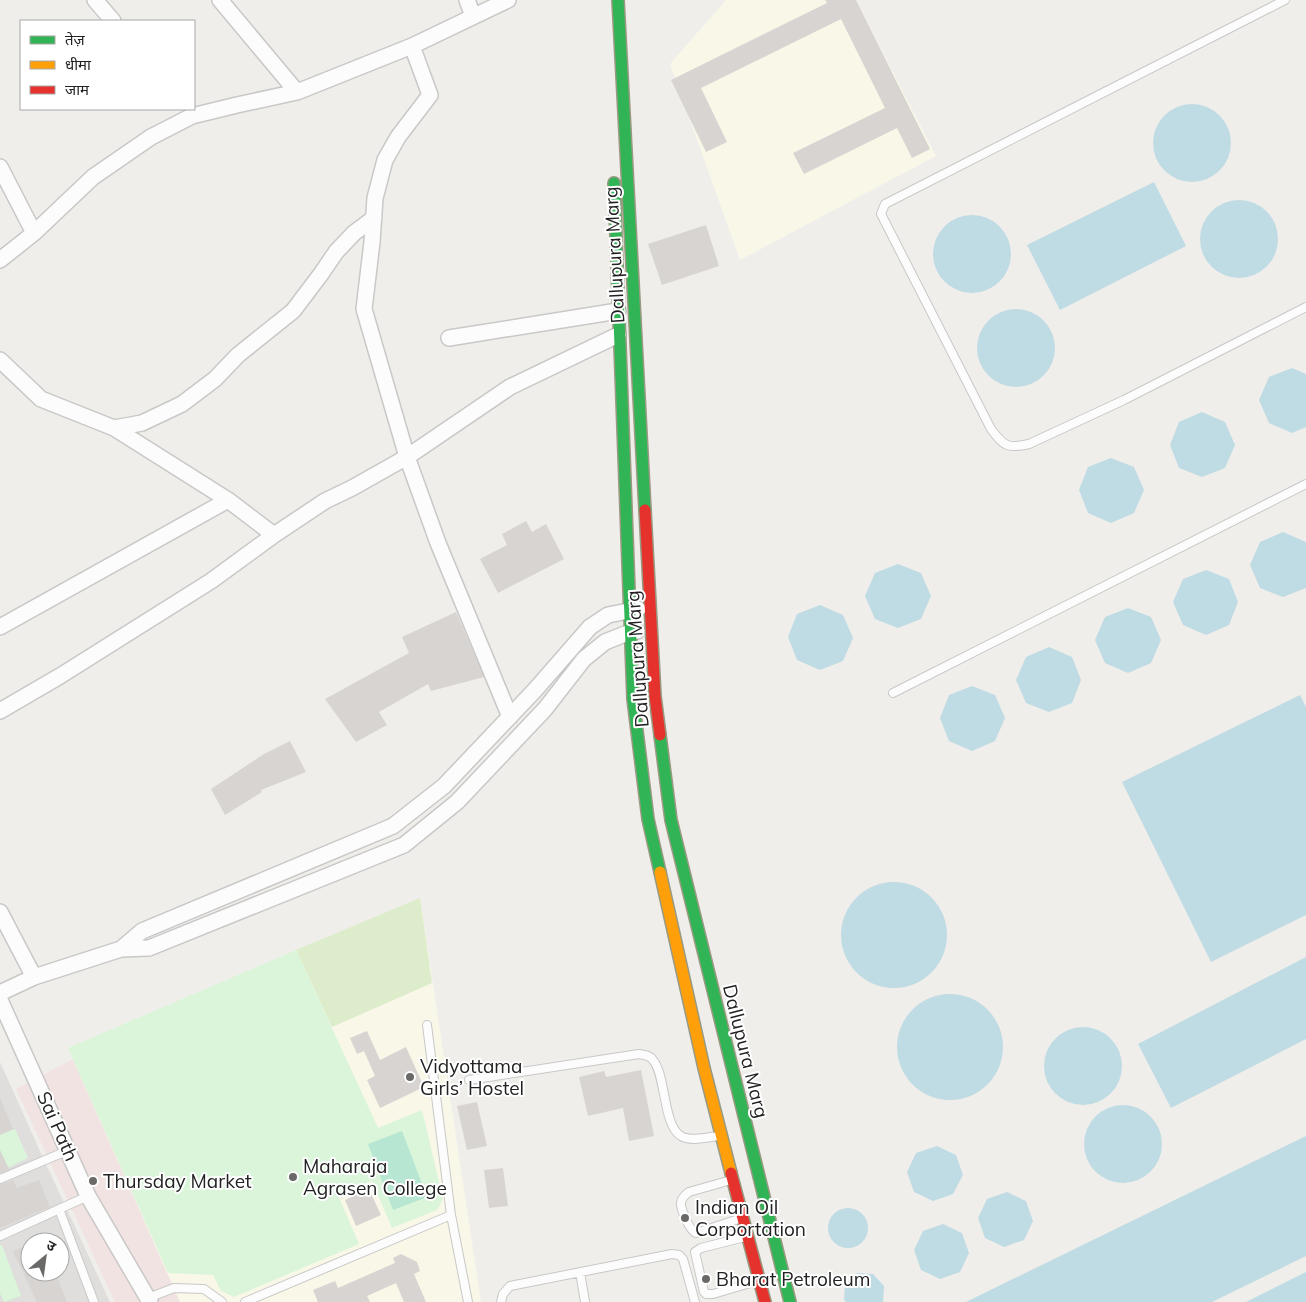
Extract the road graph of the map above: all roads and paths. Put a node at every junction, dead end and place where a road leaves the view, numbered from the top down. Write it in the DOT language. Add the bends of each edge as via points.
graph roads {
  1 [pos="95,0"];
  2 [pos="220,0"];
  3 [pos="467,0"];
  4 [pos="508,0"];
  5 [pos="607,0"];
  6 [pos="618,0"];
  7 [pos="1285,0"];
  8 [pos="474,16"];
  9 [pos="112,20"];
  10 [pos="412,46"];
  11 [pos="610,72"];
  12 [pos="297,92"];
  13 [pos="189,113"];
  14 [pos="0,168"];
  15 [pos="614,172"];
  16 [pos="374,218"];
  17 [pos="34,233"];
  18 [pos="0,260"];
  19 [pos="1306,307"];
  20 [pos="618,311"];
  21 [pos="618,335"];
  22 [pos="449,338"];
  23 [pos="0,360"];
  24 [pos="114,428"];
  25 [pos="408,457"];
  26 [pos="1306,484"];
  27 [pos="228,500"];
  28 [pos="274,535"];
  29 [pos="651,606"];
  30 [pos="630,610"];
  31 [pos="0,627"];
  32 [pos="652,629"];
  33 [pos="630,632"];
  34 [pos="893,693"];
  35 [pos="0,711"];
  36 [pos="510,717"];
  37 [pos="0,912"];
  38 [pos="121,949"];
  39 [pos="34,977"];
  40 [pos="0,993"];
  41 [pos="0,1000"];
  42 [pos="427,1025"];
  43 [pos="469,1080"];
  44 [pos="721,1136"];
  45 [pos="69,1150"];
  46 [pos="0,1179"];
  47 [pos="733,1180"];
  48 [pos="88,1196"];
  49 [pos="59,1209"];
  50 [pos="451,1216"];
  51 [pos="743,1218"];
  52 [pos="0,1236"];
  53 [pos="747,1237"];
  54 [pos="580,1272"];
  55 [pos="759,1281"];
  56 [pos="149,1300"];
  57 [pos="94,1302"];
  58 [pos="222,1302"];
  59 [pos="245,1302"];
  60 [pos="468,1302"];
  61 [pos="501,1302"];
  62 [pos="585,1302"];
  63 [pos="696,1302"];
  64 [pos="765,1302"];
  65 [pos="790,1302"];
  1 -- 9 [label="street"];
  2 -- 12 [label="street"];
  3 -- 8 [label="street"];
  4 -- 8 [label="street"];
  5 -- 11 [label="main road"];
  6 -- 29 [label="main road, Dallupura Marg"];
  7 -- 19 [label="lane" via="886,204 882,214 991,429 1003,445 1014,448 1124,400"];
  8 -- 10 [label="street"];
  10 -- 12 [label="street"];
  10 -- 16 [label="street" via="430,95 385,160 375,198"];
  12 -- 13 [label="street"];
  13 -- 17 [label="street" via="93,178"];
  14 -- 17 [label="street"];
  15 -- 20 [label="main road, Dallupura Marg"];
  16 -- 24 [label="street" via="354,232 336,252 293,311 238,355 215,379 182,404 142,422"];
  16 -- 25 [label="street" via="364,309"];
  17 -- 18 [label="street"];
  20 -- 21 [label="main road, Dallupura Marg"];
  20 -- 22 [label="street"];
  21 -- 25 [label="street" via="510,387"];
  21 -- 30 [label="main road, Dallupura Marg"];
  23 -- 24 [label="street" via="41,399"];
  24 -- 27 [label="street"];
  25 -- 28 [label="street"];
  25 -- 36 [label="street" via="438,543"];
  26 -- 34 [label="lane"];
  27 -- 28 [label="street"];
  27 -- 31 [label="street"];
  28 -- 35 [label="street" via="211,581"];
  29 -- 30 [label="street"];
  29 -- 32 [label="main road, Dallupura Marg"];
  30 -- 33 [label="main road, Dallupura Marg"];
  30 -- 36 [label="street" via="608,615 590,626"];
  32 -- 33 [label="street"];
  32 -- 65 [label="main road, Dallupura Marg" via="655,696 671,820"];
  33 -- 38 [label="street" via="605,642 584,659 545,709 457,802 404,845 149,948"];
  33 -- 44 [label="main road, Dallupura Marg" via="648,819"];
  36 -- 38 [label="street" via="444,786 393,826 142,931"];
  37 -- 39 [label="street"];
  38 -- 39 [label="street"];
  39 -- 40 [label="street"];
  41 -- 45 [label="street, Sai Path"];
  42 -- 50 [label="lane"];
  43 -- 44 [label="lane" via="648,1055 658,1070 675,1131 688,1138"];
  44 -- 47 [label="main road, Dallupura Marg"];
  45 -- 46 [label="lane"];
  45 -- 48 [label="street, Sai Path"];
  47 -- 51 [label="main road, Dallupura Marg"];
  47 -- 51 [label="lane" via="689,1192 681,1206 690,1229 696,1234"];
  48 -- 49 [label="lane"];
  48 -- 56 [label="street, Sai Path"];
  49 -- 52 [label="lane"];
  49 -- 57 [label="lane"];
  50 -- 59 [label="lane"];
  50 -- 60 [label="lane"];
  51 -- 53 [label="main road, Dallupura Marg"];
  53 -- 55 [label="main road, Dallupura Marg"];
  53 -- 55 [label="lane" via="696,1252 704,1292 712,1294"];
  54 -- 61 [label="lane" via="510,1286"];
  54 -- 62 [label="lane"];
  54 -- 63 [label="lane" via="679,1255"];
  55 -- 64 [label="main road, Dallupura Marg"];
  56 -- 58 [label="lane" via="174,1288 204,1289"];
}
